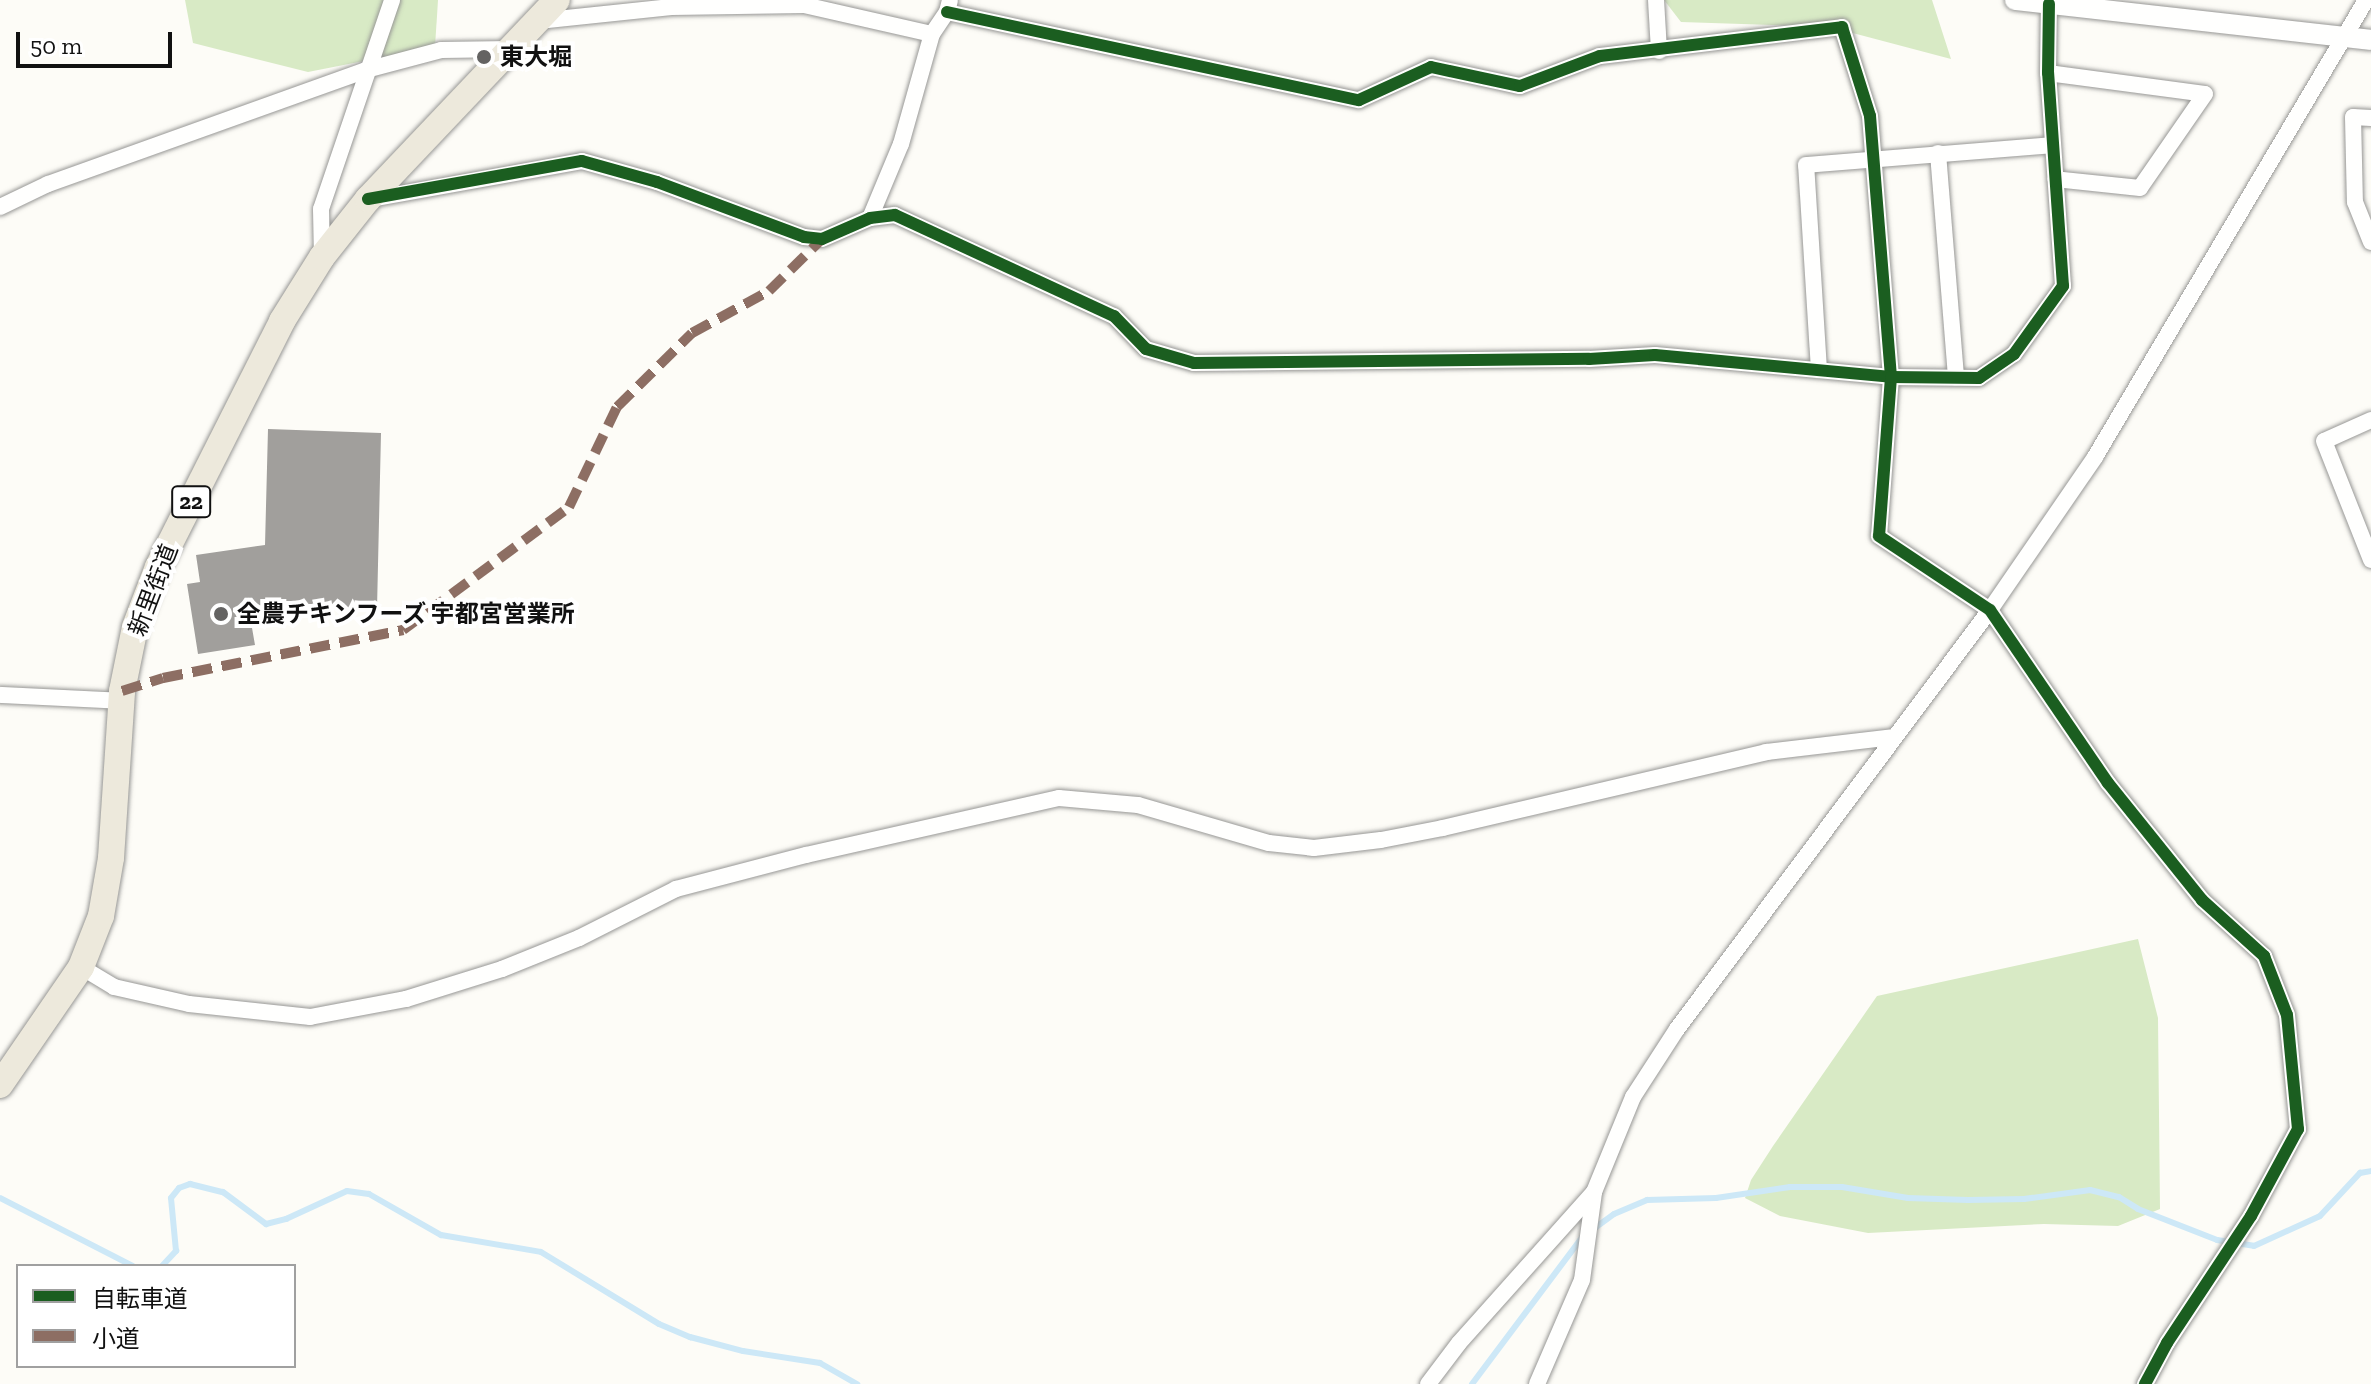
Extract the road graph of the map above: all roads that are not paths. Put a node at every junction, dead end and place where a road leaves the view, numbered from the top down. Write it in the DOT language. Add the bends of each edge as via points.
graph roads {
  1 [pos="392,0"];
  2 [pos="557,0"];
  3 [pos="1656,0"];
  4 [pos="2015,0"];
  5 [pos="2366,0"];
  6 [pos="2049,4"];
  7 [pos="949,6"];
  8 [pos="2127,6"];
  9 [pos="537,21"];
  10 [pos="932,34"];
  11 [pos="2345,37"];
  12 [pos="2371,40"];
  13 [pos="511,49"];
  14 [pos="1659,51"];
  15 [pos="366,70"];
  16 [pos="2048,73"];
  17 [pos="2371,118"];
  18 [pos="2052,145"];
  19 [pos="1938,153"];
  20 [pos="1873,157"];
  21 [pos="2055,179"];
  22 [pos="368,199"];
  23 [pos="0,207"];
  24 [pos="870,218"];
  25 [pos="2371,242"];
  26 [pos="322,257"];
  27 [pos="1819,370"];
  28 [pos="1891,377"];
  29 [pos="1956,377"];
  30 [pos="2371,420"];
  31 [pos="2371,560"];
  32 [pos="1990,610"];
  33 [pos="0,695"];
  34 [pos="122,701"];
  35 [pos="1893,737"];
  36 [pos="81,967"];
  37 [pos="0,1085"];
  38 [pos="1594,1192"];
  39 [pos="1428,1384"];
  40 [pos="1537,1384"];
  41 [pos="2145,1384"];
  1 -- 15 [label="street"];
  2 -- 9 [label="main road, 新里街道 / 22"];
  3 -- 14 [label="street"];
  4 -- 6 [label="street"];
  5 -- 11 [label="street"];
  6 -- 8 [label="street"];
  6 -- 16 [label="street"];
  7 -- 10 [label="street"];
  7 -- 14 [label="street" via="1359,100 1431,67 1520,86 1600,56"];
  8 -- 11 [label="street"];
  9 -- 10 [label="street" via="671,7 804,5"];
  9 -- 13 [label="main road, 新里街道 / 22"];
  10 -- 24 [label="street" via="901,144"];
  11 -- 12 [label="street"];
  11 -- 32 [label="street" via="2095,457"];
  13 -- 15 [label="street" via="441,50"];
  13 -- 22 [label="main road, 新里街道 / 22"];
  14 -- 20 [label="street" via="1842,27 1870,116"];
  15 -- 23 [label="street" via="48,184"];
  15 -- 26 [label="street" via="321,209"];
  16 -- 18 [label="street"];
  16 -- 21 [label="street" via="2205,94 2140,188"];
  17 -- 25 [label="street" via="2353,117 2355,202"];
  18 -- 19 [label="street"];
  18 -- 21 [label="street"];
  19 -- 20 [label="street"];
  19 -- 29 [label="street"];
  20 -- 27 [label="street" via="1806,165"];
  20 -- 28 [label="street"];
  21 -- 29 [label="street" via="2063,286 2014,354 1979,378"];
  22 -- 24 [label="street" via="582,161 657,182 804,237 822,239"];
  22 -- 26 [label="main road, 新里街道 / 22"];
  24 -- 27 [label="street" via="895,215 1114,316 1146,349 1194,363 1655,355"];
  26 -- 34 [label="main road, 新里街道 / 22" via="282,321 158,567 135,627"];
  27 -- 28 [label="street"];
  28 -- 29 [label="street"];
  28 -- 32 [label="street" via="1879,536"];
  30 -- 31 [label="street" via="2324,441"];
  32 -- 35 [label="street"];
  32 -- 41 [label="street" via="2108,783 2202,900 2264,956 2287,1015 2298,1129"];
  33 -- 34 [label="street"];
  34 -- 36 [label="main road, 新里街道 / 22" via="111,858 101,916"];
  35 -- 36 [label="street" via="1766,752 1443,828 1314,848 1269,843 1138,805 1059,798 676,889 502,969 406,999 310,1017 189,1004 114,987"];
  35 -- 38 [label="street" via="1677,1029 1633,1097"];
  36 -- 37 [label="main road, 新里街道 / 22"];
  38 -- 39 [label="street"];
  38 -- 40 [label="street" via="1582,1280"];
}
